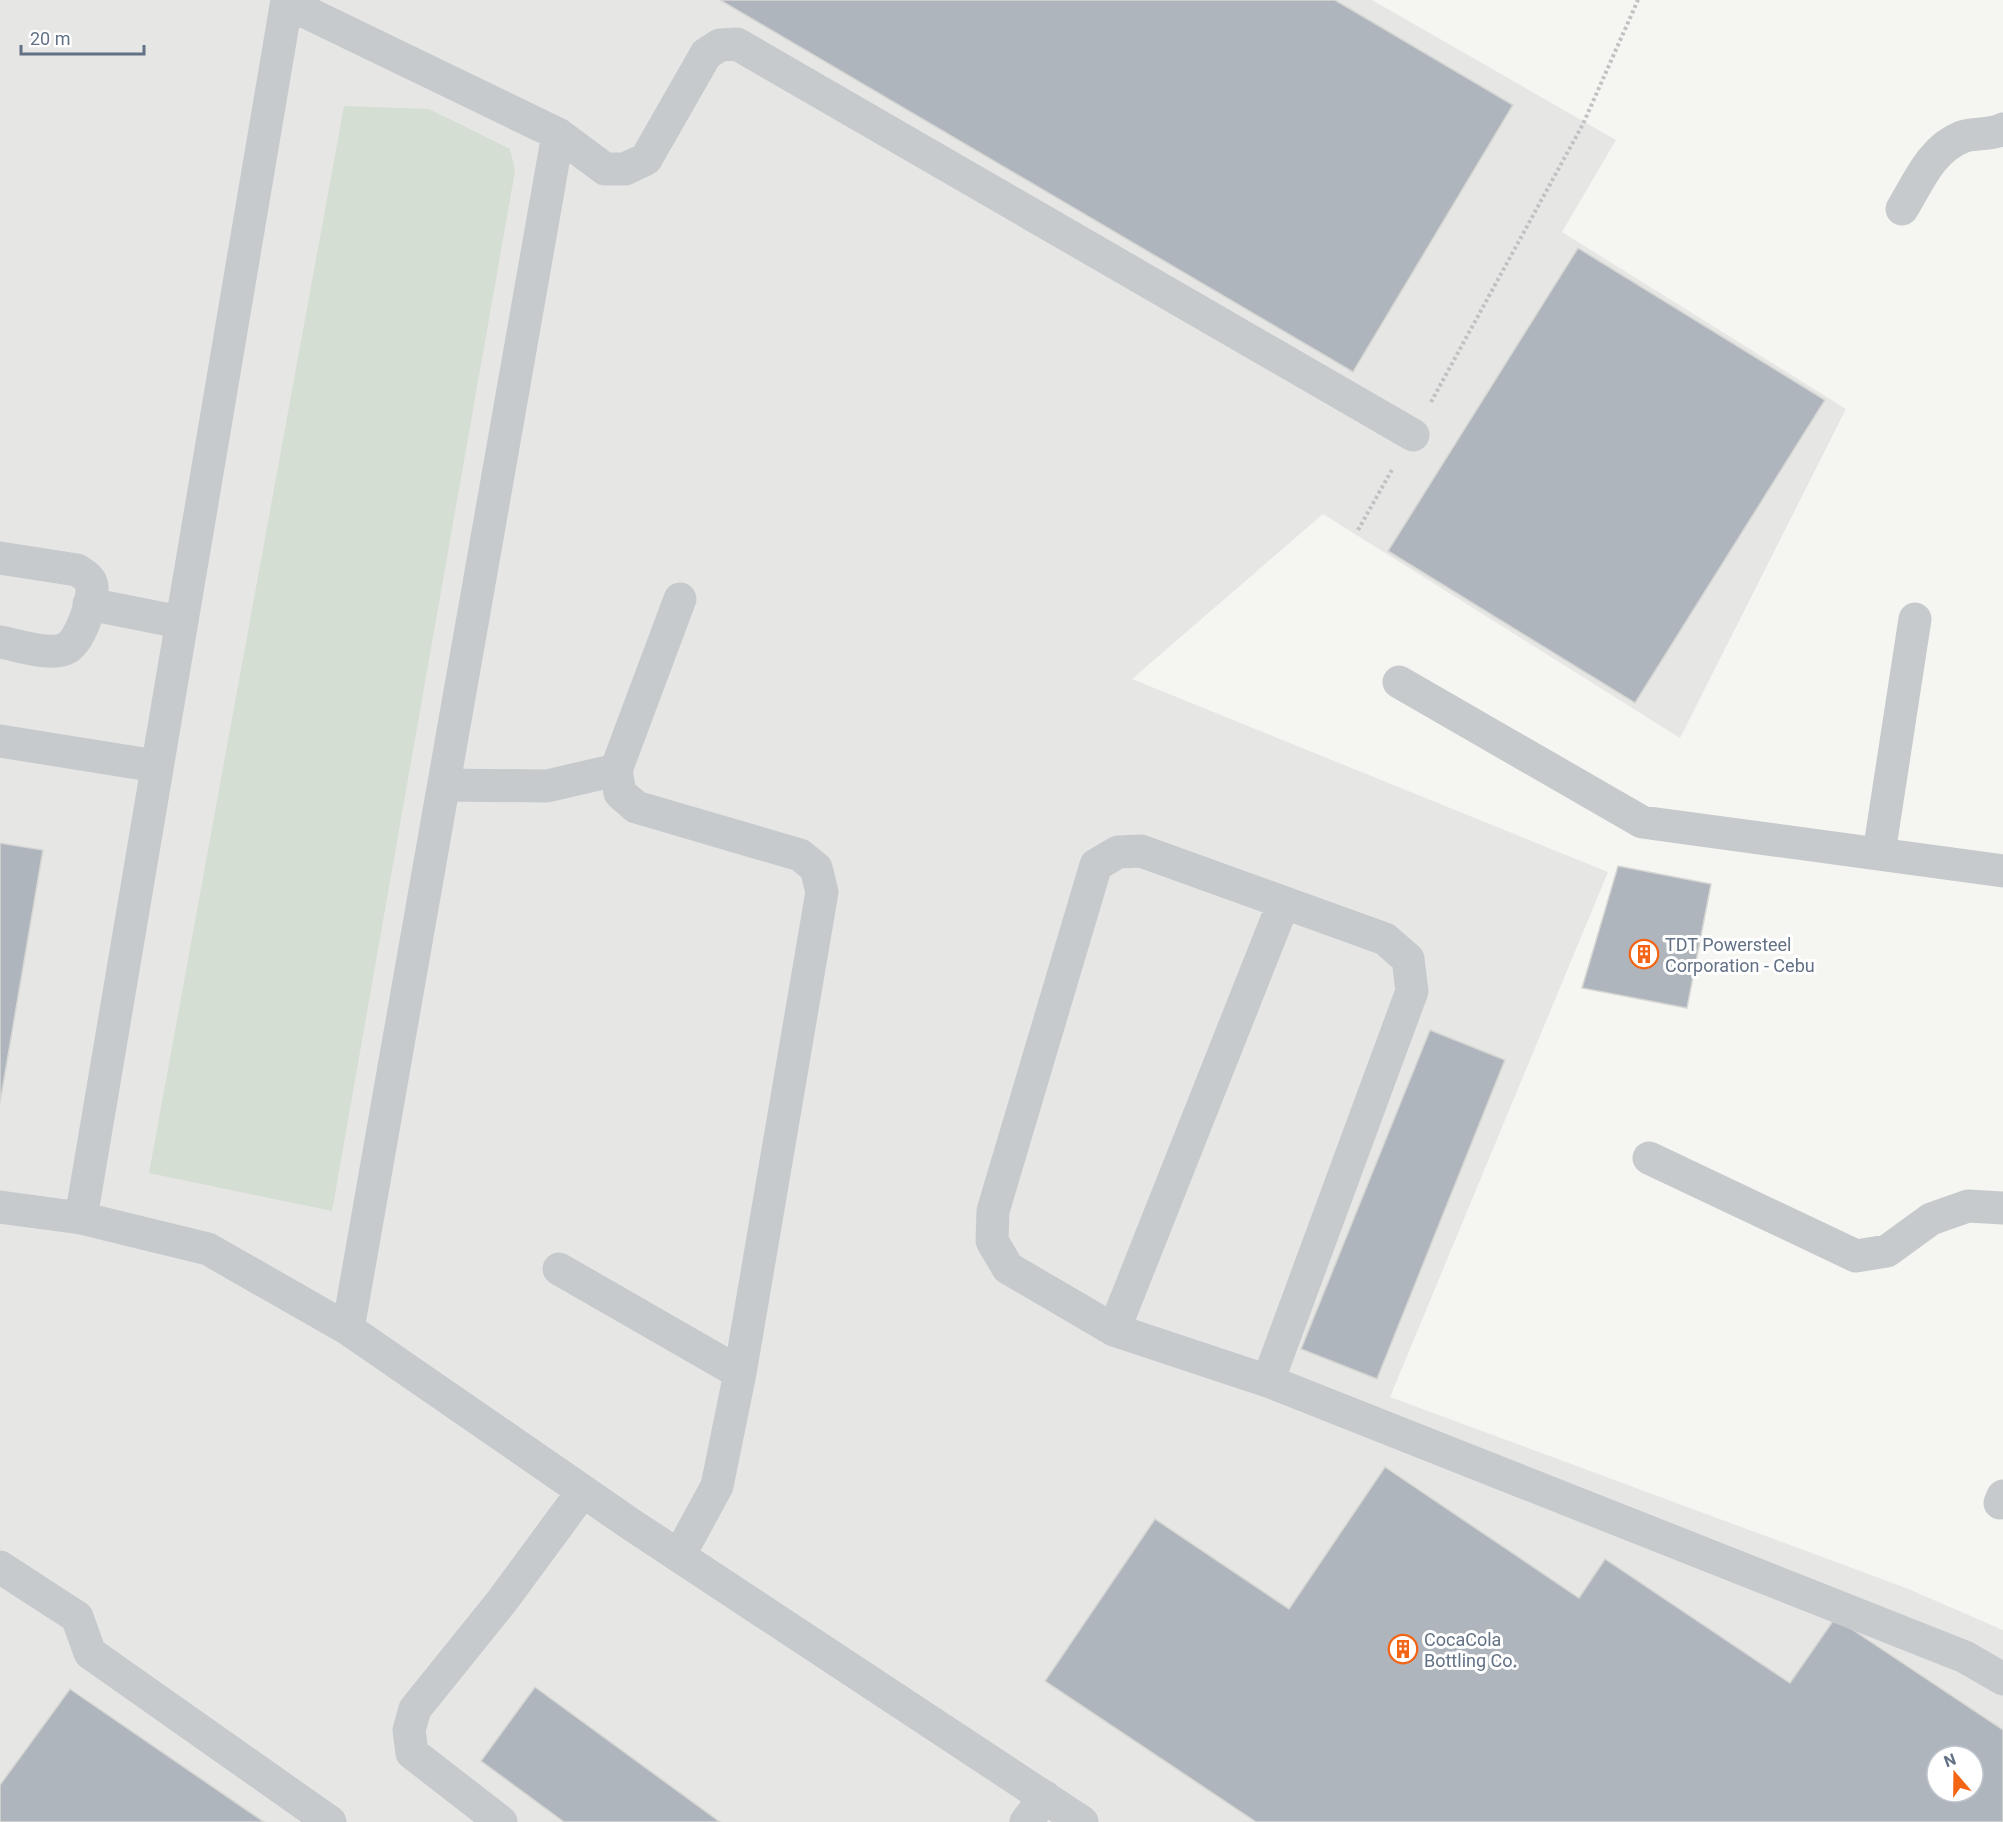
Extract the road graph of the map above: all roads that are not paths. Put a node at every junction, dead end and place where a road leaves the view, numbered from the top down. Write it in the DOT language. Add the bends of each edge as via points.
graph roads {
  1 [pos="287,1"];
  2 [pos="2003,129"];
  3 [pos="558,134"];
  4 [pos="1902,209"];
  5 [pos="1413,435"];
  6 [pos="0,558"];
  7 [pos="680,599"];
  8 [pos="89,604"];
  9 [pos="1915,619"];
  10 [pos="180,622"];
  11 [pos="0,642"];
  12 [pos="1399,682"];
  13 [pos="0,741"];
  14 [pos="156,766"];
  15 [pos="616,770"];
  16 [pos="444,784"];
  17 [pos="1879,853"];
  18 [pos="2003,871"];
  19 [pos="1283,904"];
  20 [pos="1648,1158"];
  21 [pos="0,1207"];
  22 [pos="2003,1208"];
  23 [pos="81,1218"];
  24 [pos="559,1269"];
  25 [pos="348,1329"];
  26 [pos="1114,1330"];
  27 [pos="740,1373"];
  28 [pos="1268,1381"];
  29 [pos="583,1491"];
  30 [pos="679,1556"];
  31 [pos="0,1567"];
  32 [pos="2003,1679"];
  33 [pos="1035,1809"];
  34 [pos="330,1822"];
  35 [pos="501,1822"];
  36 [pos="1082,1822"];
  1 -- 3 [label="street"];
  1 -- 10 [label="street"];
  2 -- 4 [label="street" via="1962,137 1935,154"];
  3 -- 5 [label="street" via="605,168 625,169 646,159 706,54 720,45 737,44"];
  3 -- 16 [label="street"];
  6 -- 8 [label="street" via="77,570 92,585"];
  7 -- 15 [label="street"];
  8 -- 10 [label="street"];
  8 -- 11 [label="street" via="77,641 66,649 52,651"];
  9 -- 17 [label="street"];
  10 -- 14 [label="street"];
  12 -- 17 [label="street" via="1642,822"];
  13 -- 14 [label="street"];
  14 -- 23 [label="street"];
  15 -- 16 [label="street" via="547,786"];
  15 -- 27 [label="street" via="620,793 636,807 800,855 816,868 822,892"];
  16 -- 25 [label="street"];
  17 -- 18 [label="street"];
  19 -- 26 [label="street"];
  19 -- 26 [label="street" via="1141,851 1118,852 1096,865 993,1211 992,1242 1008,1268"];
  19 -- 28 [label="street" via="1385,939 1408,959 1412,991"];
  20 -- 22 [label="street" via="1856,1256 1887,1251 1931,1220 1968,1206"];
  21 -- 23 [label="street"];
  23 -- 25 [label="street" via="208,1249"];
  24 -- 27 [label="street"];
  25 -- 29 [label="street"];
  26 -- 28 [label="street"];
  27 -- 30 [label="street" via="717,1486"];
  28 -- 32 [label="street" via="1965,1657"];
  29 -- 30 [label="street"];
  29 -- 35 [label="street" via="415,1709 409,1730 412,1753"];
  30 -- 33 [label="street"];
  31 -- 34 [label="street" via="77,1617 90,1653"];
  33 -- 36 [label="street"];
}
